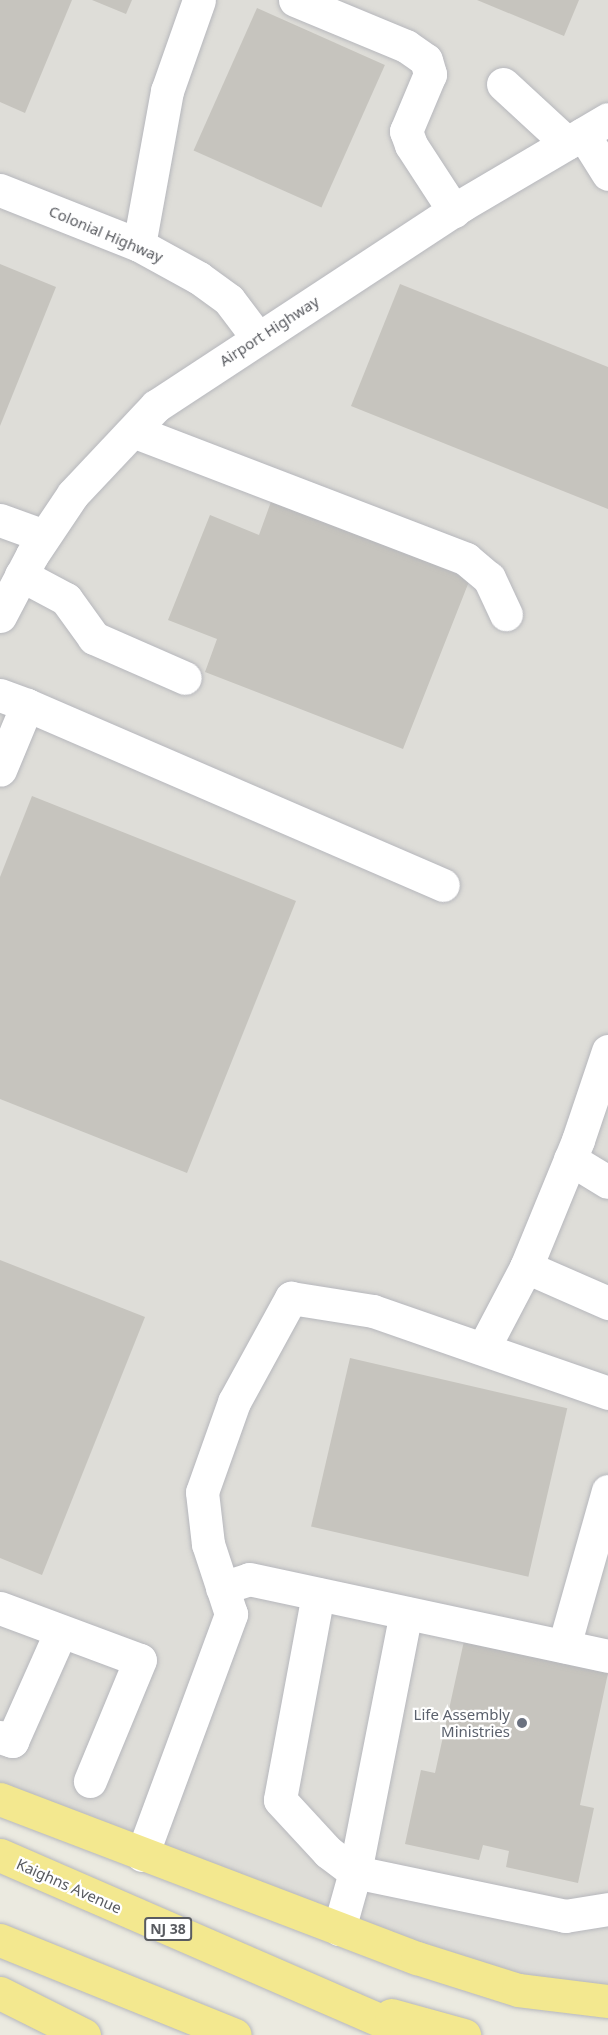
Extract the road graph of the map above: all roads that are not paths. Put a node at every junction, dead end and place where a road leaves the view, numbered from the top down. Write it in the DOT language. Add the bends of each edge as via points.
graph roads {
  1 [pos="200,0"];
  2 [pos="295,0"];
  3 [pos="503,84"];
  4 [pos="586,132"];
  5 [pos="608,174"];
  6 [pos="0,189"];
  7 [pos="454,211"];
  8 [pos="139,244"];
  9 [pos="257,338"];
  10 [pos="133,431"];
  11 [pos="0,520"];
  12 [pos="44,536"];
  13 [pos="21,575"];
  14 [pos="506,614"];
  15 [pos="0,616"];
  16 [pos="185,678"];
  17 [pos="13,700"];
  18 [pos="0,770"];
  19 [pos="442,885"];
  20 [pos="608,1051"];
  21 [pos="570,1160"];
  22 [pos="608,1182"];
  23 [pos="526,1266"];
  24 [pos="608,1303"];
  25 [pos="484,1347"];
  26 [pos="608,1393"];
  27 [pos="608,1491"];
  28 [pos="598,1563"];
  29 [pos="222,1588"];
  30 [pos="318,1594"];
  31 [pos="0,1608"];
  32 [pos="406,1612"];
  33 [pos="61,1631"];
  34 [pos="564,1646"];
  35 [pos="608,1656"];
  36 [pos="0,1737"];
  37 [pos="90,1781"];
  38 [pos="0,1798"];
  39 [pos="0,1855"];
  40 [pos="142,1855"];
  41 [pos="355,1872"];
  42 [pos="608,1909"];
  43 [pos="339,1929"];
  44 [pos="0,1940"];
  45 [pos="0,1993"];
  46 [pos="337,2001"];
  47 [pos="608,2001"];
  48 [pos="84,2035"];
  49 [pos="236,2035"];
  50 [pos="413,2035"];
  51 [pos="464,2035"];
  1 -- 8 [label="street" via="167,91"];
  2 -- 7 [label="street" via="406,46 426,60 430,74 406,131"];
  3 -- 4 [label="street"];
  4 -- 5 [label="street"];
  4 -- 7 [label="street, Airport Highway"];
  6 -- 8 [label="street, Colonial Highway"];
  7 -- 9 [label="street, Airport Highway"];
  8 -- 9 [label="street, Colonial Highway" via="200,278 229,300"];
  9 -- 10 [label="street, Airport Highway" via="156,406"];
  10 -- 12 [label="street, Airport Highway" via="73,494"];
  10 -- 14 [label="street" via="465,559 489,578"];
  11 -- 12 [label="street"];
  12 -- 13 [label="street, Airport Highway"];
  13 -- 15 [label="street, Airport Highway"];
  13 -- 16 [label="street" via="66,599 94,638"];
  17 -- 18 [label="street"];
  17 -- 19 [label="street"];
  20 -- 21 [label="street"];
  21 -- 22 [label="street"];
  21 -- 23 [label="street"];
  23 -- 24 [label="street"];
  23 -- 25 [label="street"];
  25 -- 26 [label="street"];
  25 -- 29 [label="street" via="373,1311 291,1298 234,1402 202,1492 208,1545"];
  27 -- 28 [label="street"];
  28 -- 34 [label="street"];
  29 -- 30 [label="street" via="249,1579"];
  29 -- 40 [label="street" via="231,1614"];
  30 -- 32 [label="street"];
  30 -- 41 [label="street" via="280,1800 328,1852"];
  31 -- 33 [label="street"];
  32 -- 34 [label="street"];
  32 -- 41 [label="street"];
  33 -- 36 [label="street" via="12,1741"];
  33 -- 37 [label="street" via="140,1660"];
  34 -- 35 [label="street"];
  38 -- 40 [label="highway"];
  39 -- 46 [label="highway, Kaighns Avenue / NJ 38"];
  40 -- 43 [label="highway"];
  41 -- 42 [label="street" via="565,1916"];
  41 -- 43 [label="street"];
  43 -- 47 [label="highway" via="518,1990"];
  44 -- 49 [label="highway"];
  45 -- 48 [label="highway"];
  46 -- 50 [label="highway"];
  46 -- 51 [label="highway, NJ 38"];
}
